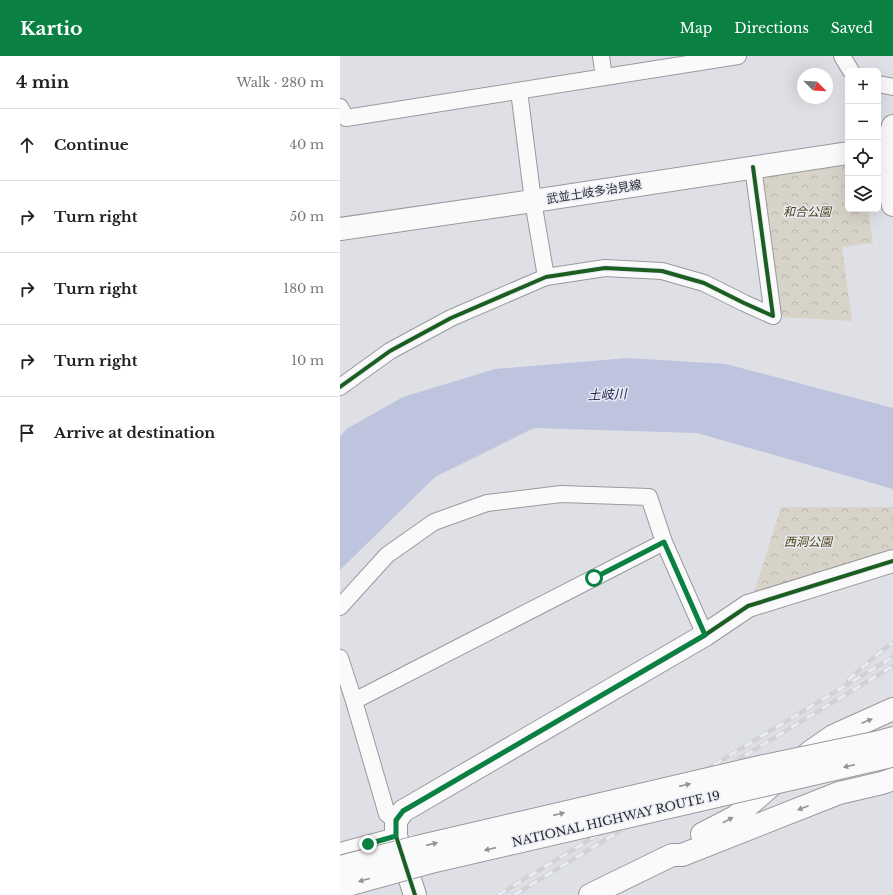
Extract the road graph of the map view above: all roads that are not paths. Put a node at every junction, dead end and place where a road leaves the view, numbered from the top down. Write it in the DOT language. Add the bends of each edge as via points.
graph roads {
  1 [pos="601,56"];
  2 [pos="738,56"];
  3 [pos="842,56"];
  4 [pos="849,68"];
  5 [pos="604,77"];
  6 [pos="881,85"];
  7 [pos="893,87"];
  8 [pos="519,90"];
  9 [pos="340,107"];
  10 [pos="888,142"];
  11 [pos="845,153"];
  12 [pos="753,167"];
  13 [pos="534,201"];
  14 [pos="893,205"];
  15 [pos="340,229"];
  16 [pos="546,277"];
  17 [pos="340,387"];
  18 [pos="664,542"];
  19 [pos="893,561"];
  20 [pos="340,607"];
  21 [pos="705,635"];
  22 [pos="340,658"];
  23 [pos="354,701"];
  24 [pos="893,709"];
  25 [pos="888,748"];
  26 [pos="810,752"];
  27 [pos="893,779"];
  28 [pos="839,793"];
  29 [pos="396,828"];
  30 [pos="340,851"];
  31 [pos="672,855"];
  32 [pos="340,867"];
  33 [pos="340,887"];
  34 [pos="415,895"];
  35 [pos="590,895"];
  1 -- 5 [label="street"];
  2 -- 5 [label="street"];
  3 -- 4 [label="street"];
  5 -- 8 [label="street"];
  6 -- 7 [label="street"];
  8 -- 9 [label="street" via="346,118"];
  8 -- 13 [label="street"];
  10 -- 14 [label="main road" via="886,175"];
  11 -- 12 [label="main road, 武並土岐多治見線"];
  12 -- 13 [label="main road, 武並土岐多治見線"];
  12 -- 16 [label="street" via="773,316 704,283 662,272 605,268"];
  13 -- 15 [label="main road, 武並土岐多治見線"];
  13 -- 16 [label="street"];
  16 -- 17 [label="street" via="450,318 390,351"];
  18 -- 20 [label="street" via="649,496 561,494 487,503 434,522 387,555"];
  18 -- 21 [label="street"];
  18 -- 23 [label="street"];
  19 -- 21 [label="main road" via="748,606"];
  21 -- 29 [label="main road" via="403,811"];
  22 -- 23 [label="street"];
  23 -- 29 [label="street" via="387,814"];
  26 -- 24 [label="main road, one-way" via="833,736"];
  32 -- 25 [label="main road, NATIONAL HIGHWAY ROUTE 19, one-way, bridge" via="764,766"];
  25 -- 33 [label="main road, NATIONAL HIGHWAY ROUTE 19, one-way, bridge"];
  26 -- 28 [label="main road" via="810,764 828,793"];
  31 -- 26 [label="main road, one-way" via="678,847 735,817"];
  27 -- 28 [label="main road"];
  28 -- 31 [label="main road, one-way" via="682,855"];
  29 -- 30 [label="street"];
  29 -- 34 [label="main road"];
  31 -- 35 [label="main road"];
}
